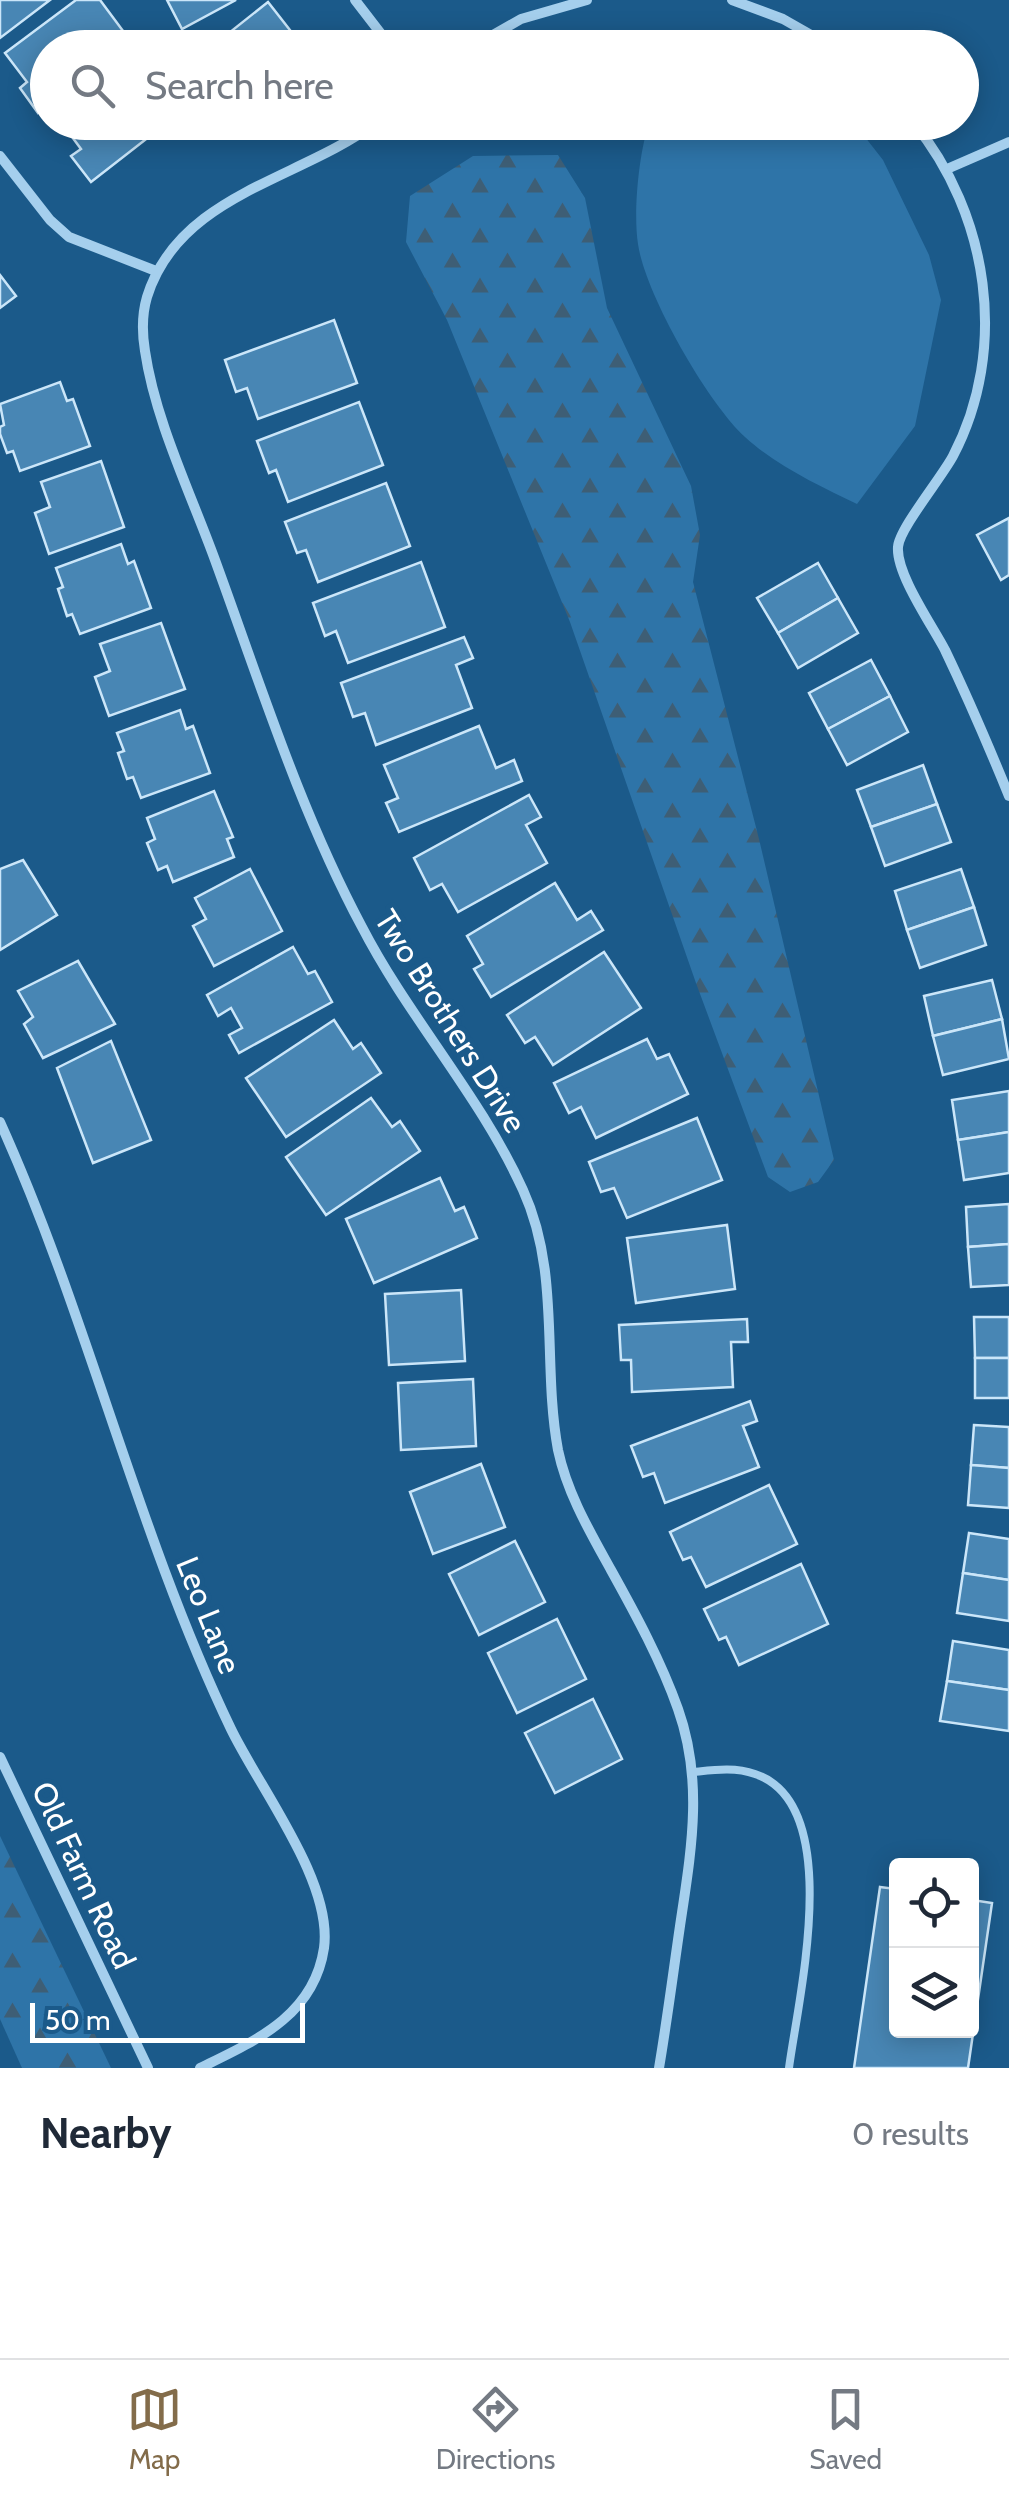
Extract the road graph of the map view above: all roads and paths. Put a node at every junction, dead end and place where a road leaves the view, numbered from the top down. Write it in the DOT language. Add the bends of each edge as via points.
graph roads {
  1 [pos="354,0"];
  2 [pos="587,0"];
  3 [pos="732,0"];
  4 [pos="378,30"];
  5 [pos="502,30"];
  6 [pos="802,30"];
  7 [pos="349,140"];
  8 [pos="926,140"];
  9 [pos="1009,142"];
  10 [pos="0,156"];
  11 [pos="946,168"];
  12 [pos="156,271"];
  13 [pos="1009,796"];
  14 [pos="0,1122"];
  15 [pos="0,1758"];
  16 [pos="694,1772"];
  17 [pos="148,2068"];
  18 [pos="200,2068"];
  19 [pos="659,2068"];
  20 [pos="789,2068"];
  1 -- 4 [label="street"];
  2 -- 5 [label="street"];
  3 -- 6 [label="street"];
  7 -- 12 [label="street, Two Brothers Drive" via="213,212 176,242"];
  8 -- 11 [label="street"];
  9 -- 11 [label="street"];
  10 -- 12 [label="street" via="69,237"];
  11 -- 13 [label="street" via="978,249 985,338 970,417 898,546"];
  12 -- 16 [label="street, Two Brothers Drive" via="143,325 168,430 330,866 376,954 525,1194 547,1271 559,1452 570,1490 678,1708"];
  14 -- 18 [label="street, Leo Lane" via="176,1603 238,1742 310,1874 323,1918 324,1946 306,1998 254,2042"];
  15 -- 17 [label="street, Old Farm Road"];
  16 -- 19 [label="street, Two Brothers Drive" via="692,1839"];
  16 -- 20 [label="lane" via="757,1774 780,1790 799,1819 810,1857 810,1912"];
}
